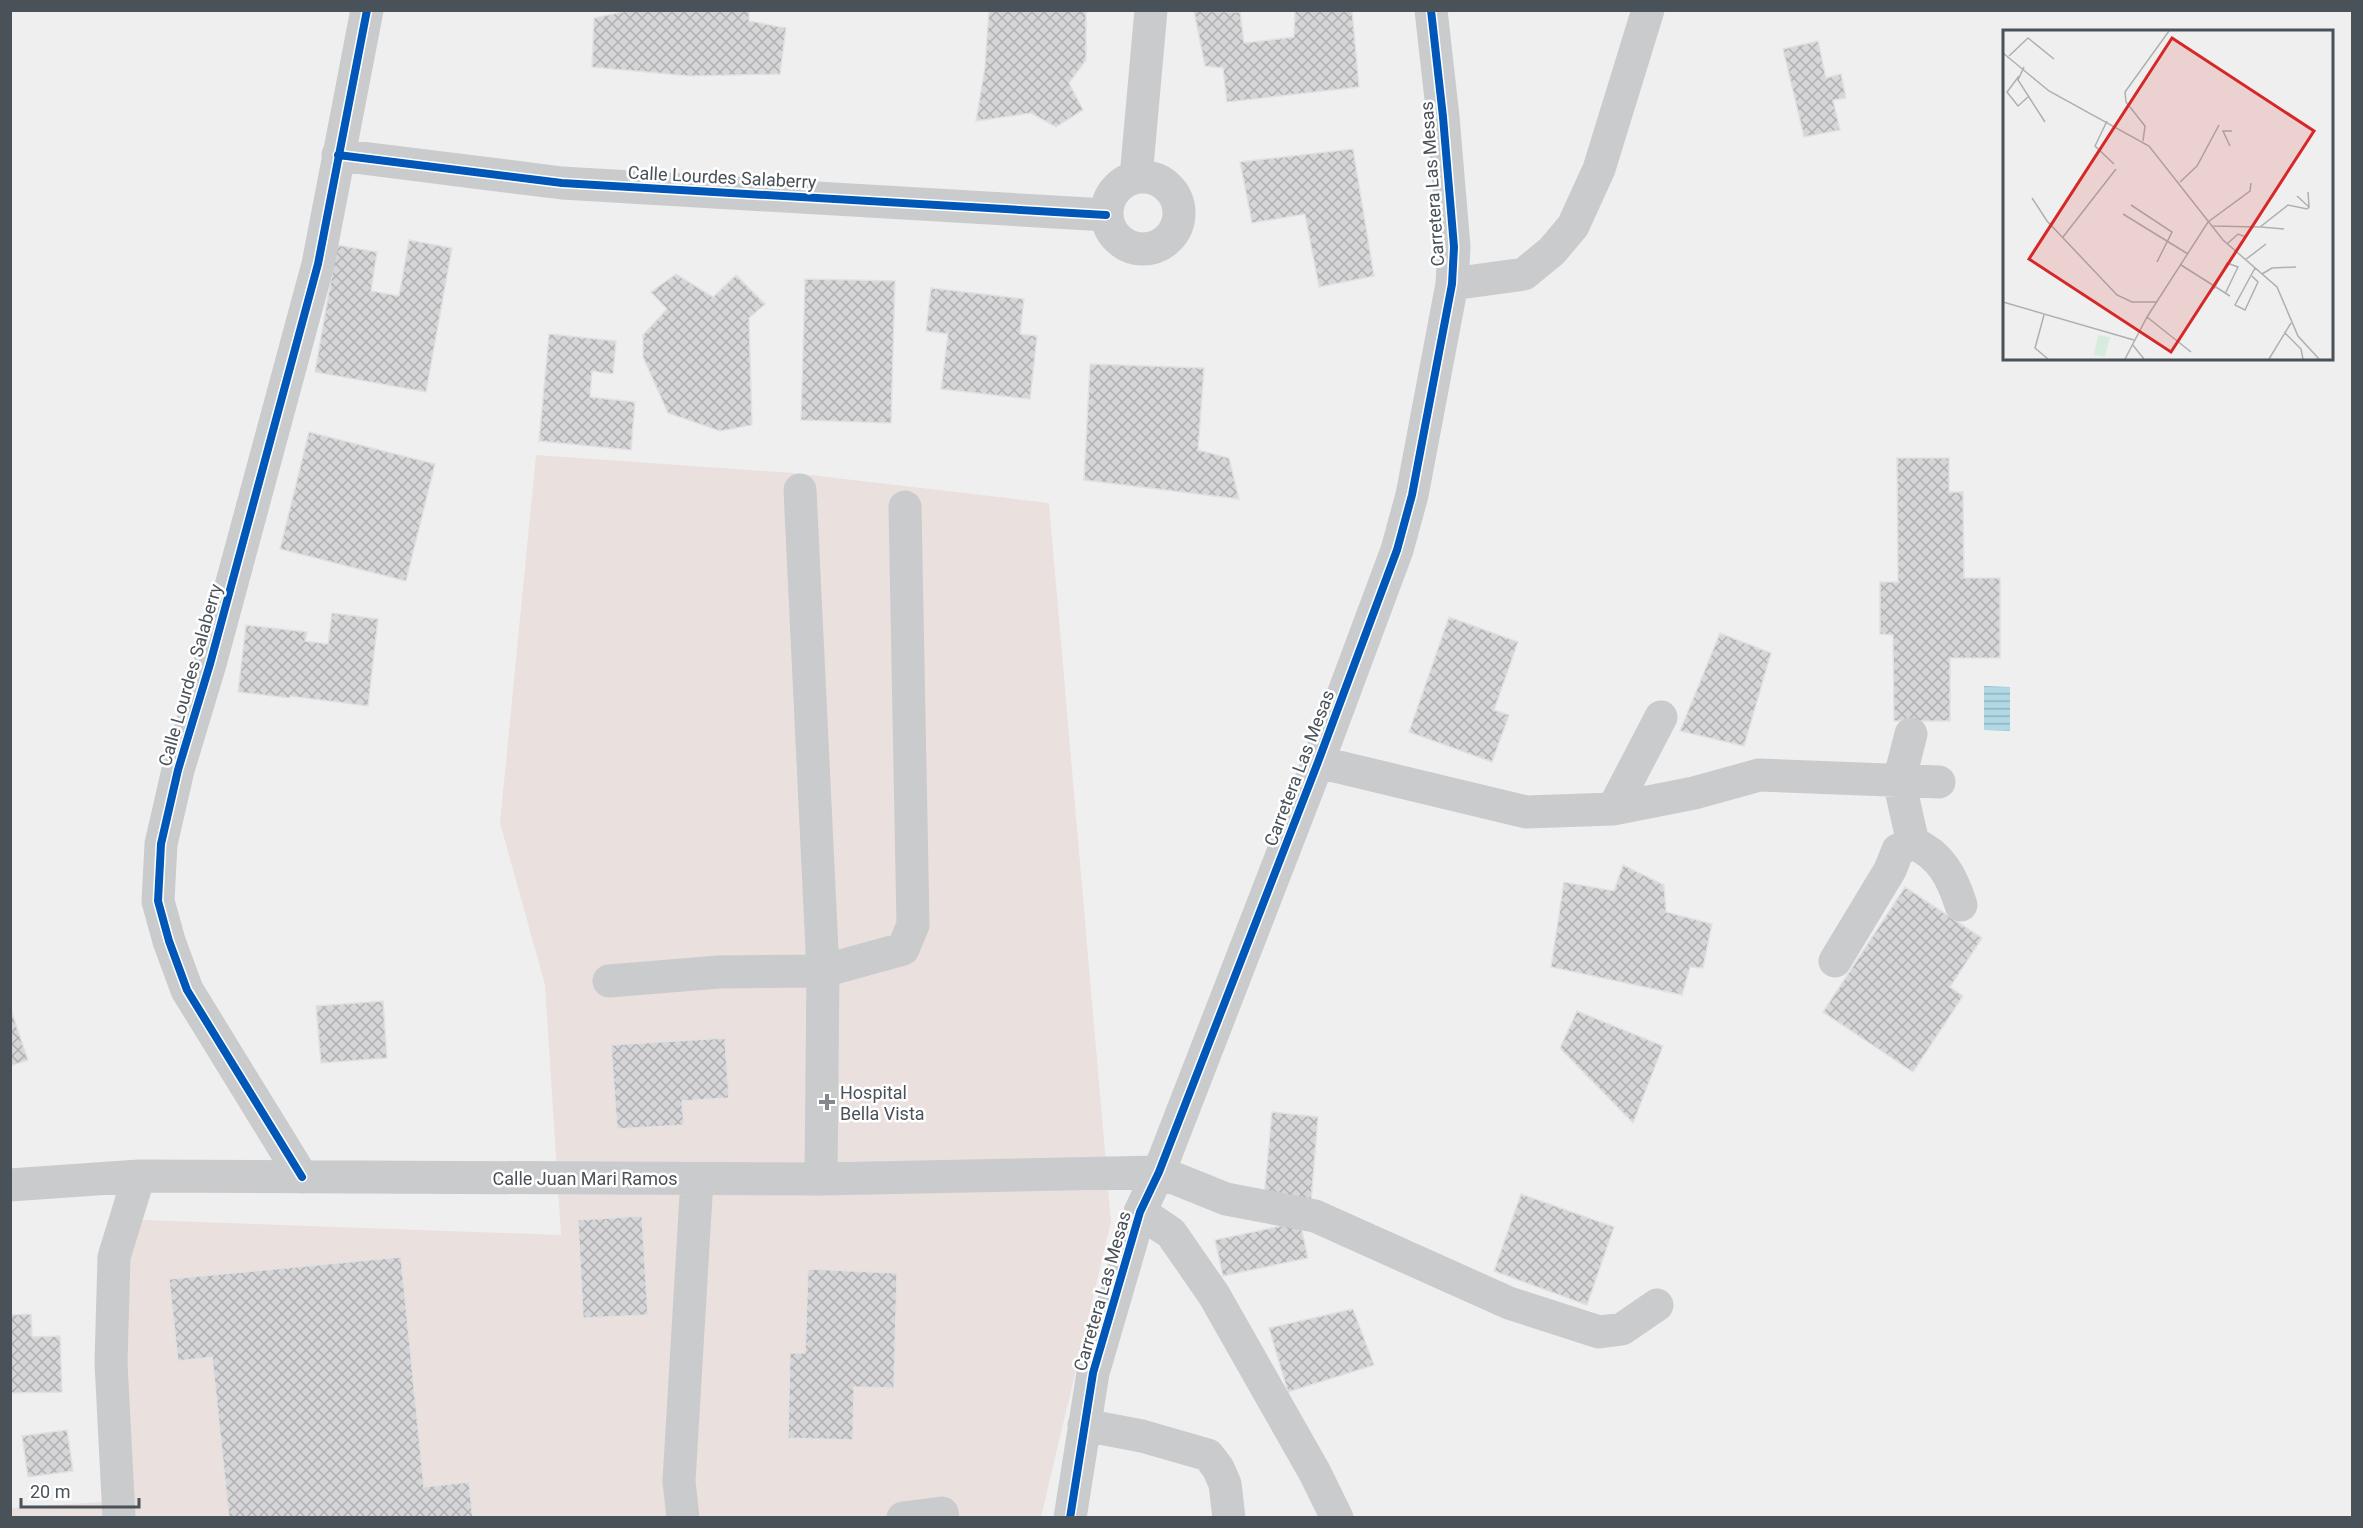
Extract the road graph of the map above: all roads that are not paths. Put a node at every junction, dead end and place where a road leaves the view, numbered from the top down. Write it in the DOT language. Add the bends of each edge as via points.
graph roads {
  1 [pos="367,10"];
  2 [pos="1151,10"];
  3 [pos="1431,10"];
  4 [pos="1648,10"];
  5 [pos="338,155"];
  6 [pos="1136,177"];
  7 [pos="1106,215"];
  8 [pos="1452,284"];
  9 [pos="800,490"];
  10 [pos="905,507"];
  11 [pos="1661,717"];
  12 [pos="1911,734"];
  13 [pos="1318,762"];
  14 [pos="1899,781"];
  15 [pos="1939,782"];
  16 [pos="1613,809"];
  17 [pos="1913,843"];
  18 [pos="1960,905"];
  19 [pos="1835,962"];
  20 [pos="823,971"];
  21 [pos="609,981"];
  22 [pos="1159,1172"];
  23 [pos="139,1176"];
  24 [pos="302,1177"];
  25 [pos="697,1179"];
  26 [pos="821,1179"];
  27 [pos="10,1185"];
  28 [pos="1140,1212"];
  29 [pos="1657,1305"];
  30 [pos="1084,1425"];
  31 [pos="118,1518"];
  32 [pos="683,1518"];
  33 [pos="903,1518"];
  34 [pos="943,1518"];
  35 [pos="1070,1518"];
  36 [pos="1228,1518"];
  37 [pos="1337,1518"];
  1 -- 5 [label="street, Calle Lourdes Salaberry"];
  2 -- 6 [label="street"];
  3 -- 8 [label="street, Carretera Las Mesas" via="1451,205"];
  4 -- 8 [label="street" via="1599,169 1573,226 1552,251 1524,274"];
  5 -- 7 [label="street, Calle Lourdes Salaberry" via="562,183"];
  5 -- 24 [label="street, Calle Lourdes Salaberry" via="318,264 178,770 161,844 158,901 187,990"];
  6 -- 7 [label="street" via="1117,186"];
  6 -- 7 [label="street" via="1161,180 1171,189 1180,212 1172,236 1157,246 1138,249 1116,237"];
  8 -- 13 [label="street, Carretera Las Mesas" via="1412,495 1397,550"];
  9 -- 20 [label="street"];
  10 -- 20 [label="street" via="913,925 903,948"];
  11 -- 16 [label="street"];
  12 -- 14 [label="street"];
  13 -- 16 [label="street" via="1526,812"];
  13 -- 22 [label="street, Carretera Las Mesas"];
  14 -- 15 [label="street"];
  14 -- 16 [label="street" via="1759,775"];
  14 -- 17 [label="street"];
  17 -- 18 [label="street" via="1939,860 1954,883"];
  17 -- 19 [label="street" via="1898,850"];
  20 -- 21 [label="street" via="719,972"];
  20 -- 26 [label="street"];
  22 -- 26 [label="street, Calle Juan Mari Ramos"];
  22 -- 28 [label="street, Carretera Las Mesas"];
  22 -- 29 [label="street" via="1226,1199 1315,1216 1509,1303 1599,1332 1622,1329"];
  23 -- 24 [label="street, Calle Juan Mari Ramos"];
  23 -- 27 [label="street, Calle Juan Mari Ramos"];
  23 -- 31 [label="street" via="114,1257 111,1363"];
  24 -- 25 [label="street, Calle Juan Mari Ramos"];
  25 -- 26 [label="street, Calle Juan Mari Ramos"];
  25 -- 32 [label="street" via="679,1481"];
  28 -- 30 [label="street, Carretera Las Mesas" via="1093,1373"];
  28 -- 37 [label="street" via="1171,1233 1215,1295"];
  30 -- 35 [label="street, Carretera Las Mesas"];
  30 -- 36 [label="street" via="1208,1455 1225,1484"];
  33 -- 34 [label="street" via="942,1513"];
}
